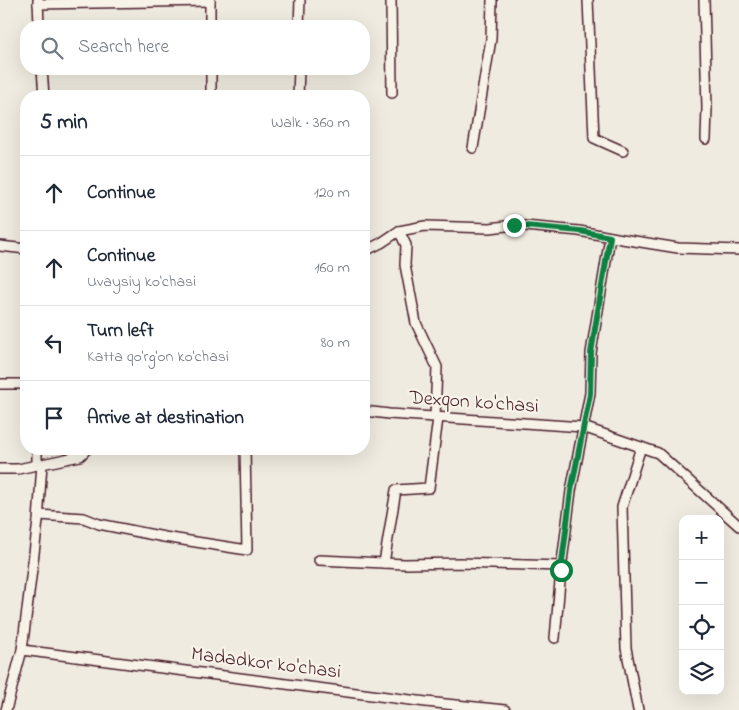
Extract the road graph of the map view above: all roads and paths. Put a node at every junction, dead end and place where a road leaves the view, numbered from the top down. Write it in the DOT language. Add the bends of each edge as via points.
graph roads {
  1 [pos="210,0"];
  2 [pos="300,0"];
  3 [pos="391,0"];
  4 [pos="492,0"];
  5 [pos="588,0"];
  6 [pos="704,0"];
  7 [pos="38,2"];
  8 [pos="39,20"];
  9 [pos="210,20"];
  10 [pos="300,20"];
  11 [pos="42,75"];
  12 [pos="211,75"];
  13 [pos="299,75"];
  14 [pos="44,90"];
  15 [pos="211,90"];
  16 [pos="298,90"];
  17 [pos="392,93"];
  18 [pos="706,139"];
  19 [pos="473,148"];
  20 [pos="623,151"];
  21 [pos="399,231"];
  22 [pos="610,237"];
  23 [pos="0,246"];
  24 [pos="20,248"];
  25 [pos="370,248"];
  26 [pos="739,250"];
  27 [pos="0,384"];
  28 [pos="20,384"];
  29 [pos="370,411"];
  30 [pos="437,417"];
  31 [pos="583,427"];
  32 [pos="641,447"];
  33 [pos="38,455"];
  34 [pos="81,455"];
  35 [pos="245,455"];
  36 [pos="40,464"];
  37 [pos="0,469"];
  38 [pos="38,515"];
  39 [pos="739,526"];
  40 [pos="319,560"];
  41 [pos="384,563"];
  42 [pos="561,566"];
  43 [pos="555,638"];
  44 [pos="22,650"];
  45 [pos="426,706"];
  46 [pos="6,710"];
  47 [pos="505,710"];
  48 [pos="638,710"];
  1 -- 7 [label="street"];
  1 -- 9 [label="street"];
  2 -- 10 [label="street"];
  3 -- 17 [label="street"];
  4 -- 19 [label="street" via="491,39"];
  5 -- 20 [label="street" via="594,138"];
  6 -- 18 [label="street"];
  7 -- 8 [label="street"];
  11 -- 14 [label="street"];
  12 -- 15 [label="street"];
  13 -- 16 [label="street"];
  21 -- 22 [label="street" via="424,226 490,228 514,225"];
  21 -- 25 [label="street"];
  21 -- 30 [label="street" via="406,245 405,265 416,323 437,367"];
  22 -- 26 [label="street" via="678,248"];
  22 -- 31 [label="street"];
  23 -- 24 [label="street"];
  27 -- 28 [label="street"];
  29 -- 30 [label="street, Dexqon ko'chasi"];
  30 -- 31 [label="street, Dexqon ko'chasi"];
  30 -- 41 [label="street" via="429,488 396,490"];
  31 -- 32 [label="street, Dexqon ko'chasi"];
  31 -- 42 [label="street"];
  32 -- 39 [label="street, Dexqon ko'chasi" via="658,453"];
  32 -- 48 [label="street" via="622,507 626,648"];
  33 -- 36 [label="street"];
  34 -- 36 [label="street"];
  35 -- 38 [label="street" via="247,550 164,537 84,518"];
  36 -- 37 [label="street"];
  36 -- 38 [label="street"];
  38 -- 44 [label="street"];
  40 -- 41 [label="street"];
  41 -- 42 [label="street"];
  42 -- 43 [label="street"];
  44 -- 45 [label="street, Madadkor ko'chasi"];
  44 -- 46 [label="street"];
  45 -- 47 [label="street, Madadkor ko'chasi"];
}
